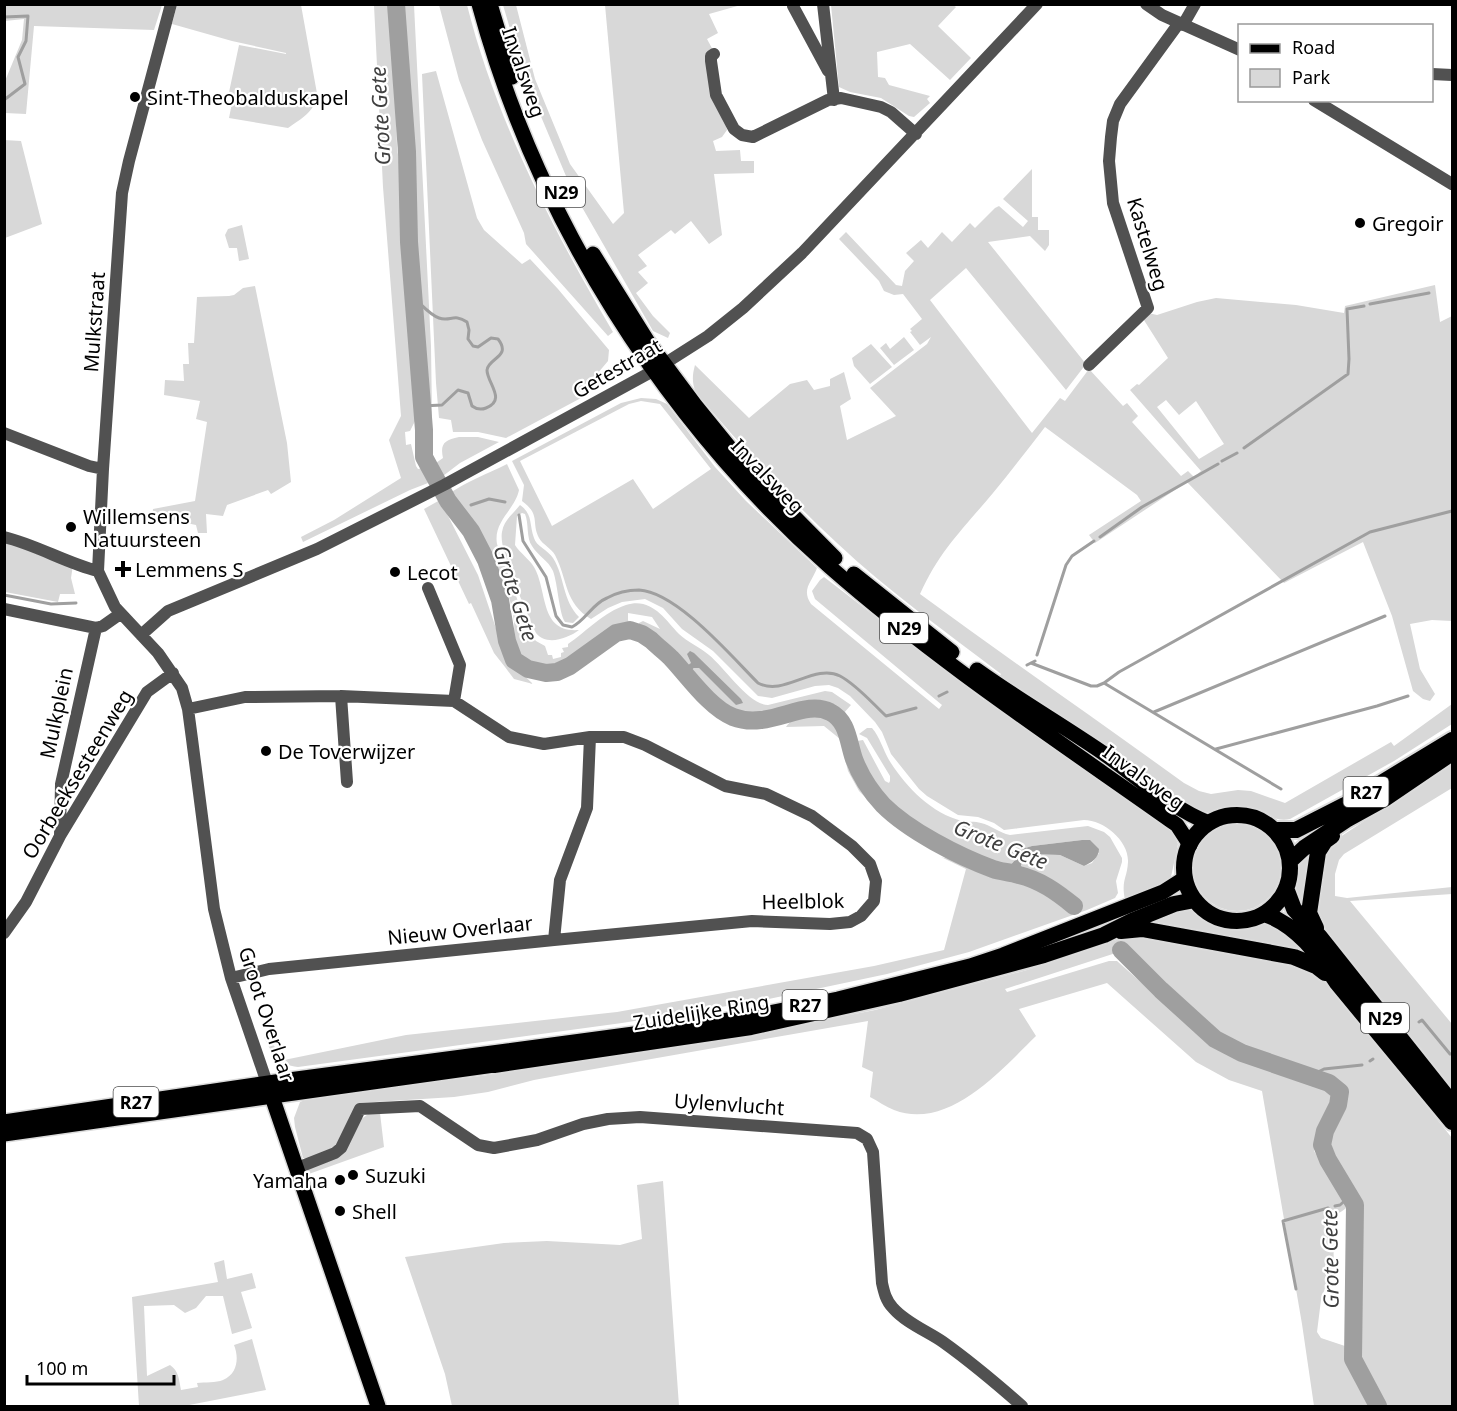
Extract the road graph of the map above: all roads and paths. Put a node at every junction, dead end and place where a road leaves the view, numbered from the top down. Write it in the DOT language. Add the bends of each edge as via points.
graph roads {
  1 [pos="171,4"];
  2 [pos="479,4"];
  3 [pos="490,4"];
  4 [pos="824,4"];
  5 [pos="1146,4"];
  6 [pos="1195,4"];
  7 [pos="793,6"];
  8 [pos="1033,8"];
  9 [pos="1181,24"];
  10 [pos="1238,50"];
  11 [pos="714,54"];
  12 [pos="1433,74"];
  13 [pos="1452,75"];
  14 [pos="830,76"];
  15 [pos="834,100"];
  16 [pos="1317,102"];
  17 [pos="916,134"];
  18 [pos="1452,184"];
  19 [pos="1089,365"];
  20 [pos="658,368"];
  21 [pos="4,432"];
  22 [pos="103,469"];
  23 [pos="4,537"];
  24 [pos="98,571"];
  25 [pos="428,588"];
  26 [pos="4,609"];
  27 [pos="120,614"];
  28 [pos="96,628"];
  29 [pos="141,635"];
  30 [pos="173,673"];
  31 [pos="341,696"];
  32 [pos="454,701"];
  33 [pos="188,709"];
  34 [pos="590,737"];
  35 [pos="1452,740"];
  36 [pos="1452,753"];
  37 [pos="347,782"];
  38 [pos="1365,811"];
  39 [pos="1209,823"];
  40 [pos="1274,831"];
  41 [pos="60,836"];
  42 [pos="1190,845"];
  43 [pos="1290,861"];
  44 [pos="1185,878"];
  45 [pos="1286,888"];
  46 [pos="1195,900"];
  47 [pos="1264,914"];
  48 [pos="4,933"];
  49 [pos="1104,935"];
  50 [pos="1320,937"];
  51 [pos="554,940"];
  52 [pos="231,978"];
  53 [pos="1337,983"];
  54 [pos="494,1065"];
  55 [pos="269,1090"];
  56 [pos="1452,1104"];
  57 [pos="4,1122"];
  58 [pos="1452,1122"];
  59 [pos="4,1134"];
  60 [pos="297,1168"];
  61 [pos="378,1407"];
  62 [pos="1022,1407"];
  1 -- 22 [label="street, Mulkstraat" via="122,194"];
  2 -- 20 [label="main road, Invalsweg / N29" via="510,100 559,212 614,312"];
  3 -- 20 [label="main road, Invalsweg / N29" via="511,75 536,139 568,207"];
  4 -- 14 [label="street"];
  5 -- 9 [label="street"];
  6 -- 9 [label="street"];
  7 -- 14 [label="street"];
  8 -- 17 [label="street, Getestraat"];
  9 -- 10 [label="street"];
  9 -- 19 [label="street, Kastelweg" via="1120,104 1111,137 1113,203 1148,308"];
  11 -- 15 [label="street" via="711,61 716,95 734,129 742,135 753,137"];
  12 -- 13 [label="street"];
  14 -- 15 [label="street"];
  15 -- 17 [label="street" via="841,98 881,107"];
  16 -- 18 [label="street"];
  17 -- 20 [label="street, Getestraat" via="770,285 708,336"];
  20 -- 29 [label="street, Getestraat" via="317,549 168,611"];
  20 -- 39 [label="main road, Invalsweg / N29" via="747,469 837,559 897,610 992,680 1187,813"];
  20 -- 42 [label="main road, Invalsweg / N29" via="714,450 829,566 946,660 1177,825"];
  21 -- 22 [label="street"];
  22 -- 24 [label="street, Mulkstraat"];
  23 -- 24 [label="street"];
  24 -- 27 [label="street, Mulkstraat"];
  25 -- 32 [label="street" via="460,665"];
  26 -- 28 [label="street"];
  27 -- 28 [label="street"];
  27 -- 29 [label="street, Mulkstraat"];
  28 -- 41 [label="street, Mulkplein" via="61,784"];
  29 -- 30 [label="street, Groot Overlaar"];
  30 -- 33 [label="street, Groot Overlaar"];
  30 -- 41 [label="street, Oorbeeksesteenweg" via="147,692"];
  31 -- 32 [label="street"];
  31 -- 33 [label="street" via="245,697"];
  31 -- 37 [label="street"];
  32 -- 34 [label="street" via="509,737 544,744"];
  33 -- 52 [label="street, Groot Overlaar" via="214,909"];
  34 -- 51 [label="street, Nieuw Overlaar" via="587,808 560,880"];
  34 -- 51 [label="street, Heelblok" via="624,737 725,786 766,794 812,816 870,864 876,881 874,901 850,922 752,921"];
  35 -- 40 [label="highway, R27" via="1345,805 1296,830"];
  36 -- 38 [label="highway, R27"];
  38 -- 43 [label="highway, R27" via="1346,819"];
  38 -- 50 [label="highway" via="1325,841 1318,852 1310,914"];
  39 -- 40 [label="highway" via="1239,815 1257,819"];
  39 -- 42 [label="highway, Invalsweg"];
  40 -- 43 [label="highway" via="1284,843"];
  41 -- 48 [label="street, Oorbeeksesteenweg" via="26,902"];
  42 -- 44 [label="highway"];
  43 -- 45 [label="highway"];
  44 -- 46 [label="highway"];
  44 -- 55 [label="main road, Zuidelijke Ring / R27" via="1162,892 1003,955 838,999 671,1029"];
  45 -- 47 [label="highway"];
  45 -- 50 [label="highway, N29" via="1294,909"];
  46 -- 47 [label="highway" via="1207,912 1229,920"];
  46 -- 49 [label="highway, Zuidelijke Ring / R27" via="1163,908"];
  47 -- 53 [label="highway, N29" via="1290,926"];
  49 -- 53 [label="highway" via="1142,929 1294,957 1316,966"];
  49 -- 54 [label="highway, Zuidelijke Ring / R27" via="966,977 751,1027"];
  50 -- 56 [label="highway, N29"];
  51 -- 52 [label="street, Nieuw Overlaar" via="270,969"];
  52 -- 55 [label="street, Groot Overlaar"];
  53 -- 58 [label="highway, N29"];
  54 -- 55 [label="main road, Zuidelijke Ring / R27"];
  55 -- 57 [label="main road, R27"];
  55 -- 59 [label="main road, R27"];
  55 -- 60 [label="main road, Groot Overlaar"];
  60 -- 61 [label="main road, Groot Overlaar"];
  60 -- 62 [label="street, Uylenvlucht" via="341,1148 360,1109 420,1106 478,1145 494,1148 537,1140 583,1124 640,1117 857,1133 867,1139 873,1152 882,1283 892,1308 984,1372"];
}
